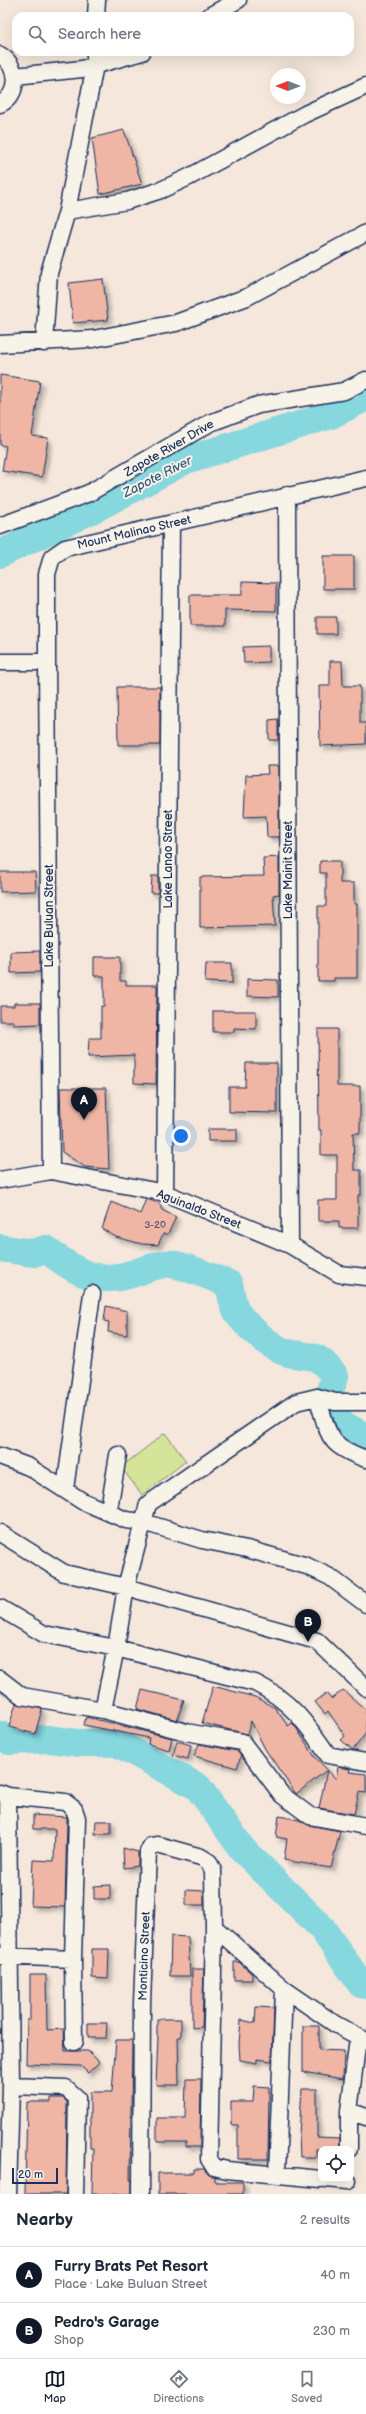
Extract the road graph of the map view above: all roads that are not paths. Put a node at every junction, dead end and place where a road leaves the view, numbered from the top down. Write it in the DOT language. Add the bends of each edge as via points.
graph roads {
  1 [pos="97,0"];
  2 [pos="234,1"];
  3 [pos="96,12"];
  4 [pos="216,12"];
  5 [pos="0,55"];
  6 [pos="115,56"];
  7 [pos="95,59"];
  8 [pos="15,76"];
  9 [pos="366,86"];
  10 [pos="0,104"];
  11 [pos="67,212"];
  12 [pos="366,233"];
  13 [pos="44,343"];
  14 [pos="0,344"];
  15 [pos="366,380"];
  16 [pos="366,478"];
  17 [pos="287,495"];
  18 [pos="171,524"];
  19 [pos="0,526"];
  20 [pos="0,662"];
  21 [pos="47,662"];
  22 [pos="51,1171"];
  23 [pos="0,1180"];
  24 [pos="166,1194"];
  25 [pos="290,1245"];
  26 [pos="366,1277"];
  27 [pos="92,1294"];
  28 [pos="325,1399"];
  29 [pos="366,1402"];
  30 [pos="118,1455"];
  31 [pos="0,1456"];
  32 [pos="366,1459"];
  33 [pos="65,1489"];
  34 [pos="107,1511"];
  35 [pos="143,1522"];
  36 [pos="0,1533"];
  37 [pos="126,1587"];
  38 [pos="364,1597"];
  39 [pos="0,1608"];
  40 [pos="116,1648"];
  41 [pos="0,1679"];
  42 [pos="366,1688"];
  43 [pos="102,1710"];
  44 [pos="366,1762"];
  45 [pos="4,1794"];
  46 [pos="366,1826"];
  47 [pos="5,1891"];
  48 [pos="214,1927"];
  49 [pos="5,1956"];
  50 [pos="73,1959"];
  51 [pos="284,1989"];
  52 [pos="362,2040"];
  53 [pos="74,2042"];
  54 [pos="11,2086"];
  55 [pos="350,2111"];
  56 [pos="366,2117"];
  57 [pos="348,2146"];
  58 [pos="277,2175"];
  59 [pos="318,2179"];
  60 [pos="337,2182"];
  61 [pos="348,2185"];
  62 [pos="8,2194"];
  63 [pos="75,2194"];
  64 [pos="141,2194"];
  1 -- 3 [label="street"];
  2 -- 4 [label="street"];
  5 -- 8 [label="street" via="10,62"];
  6 -- 7 [label="street"];
  7 -- 8 [label="street" via="82,69"];
  7 -- 11 [label="street"];
  8 -- 10 [label="street" via="13,91"];
  9 -- 11 [label="street" via="305,114 161,190 127,201"];
  11 -- 13 [label="street" via="49,273"];
  12 -- 13 [label="street" via="247,297 176,323 93,339"];
  13 -- 14 [label="street"];
  15 -- 19 [label="street, Zapote River Drive" via="344,391 258,405 210,423 89,492"];
  16 -- 17 [label="street, Mount Malinao Street"];
  17 -- 18 [label="street, Mount Malinao Street"];
  17 -- 25 [label="street, Lake Mainit Street"];
  18 -- 21 [label="street, Mount Malinao Street" via="66,548 52,557 47,574"];
  18 -- 24 [label="street, Lake Lanao Street"];
  20 -- 21 [label="street"];
  21 -- 22 [label="street, Lake Buluan Street"];
  22 -- 23 [label="street, Aguinaldo Street"];
  22 -- 24 [label="street, Aguinaldo Street"];
  24 -- 25 [label="street, Aguinaldo Street"];
  25 -- 26 [label="street, Aguinaldo Street" via="339,1274"];
  27 -- 33 [label="street"];
  28 -- 29 [label="street"];
  28 -- 32 [label="street" via="330,1438 338,1448"];
  28 -- 35 [label="street" via="305,1399 287,1406 148,1504"];
  30 -- 34 [label="street"];
  31 -- 33 [label="street" via="29,1467"];
  33 -- 34 [label="street" via="82,1501"];
  34 -- 35 [label="street" via="126,1520"];
  35 -- 37 [label="street"];
  35 -- 38 [label="street" via="202,1540 247,1549 307,1566"];
  36 -- 37 [label="street" via="64,1573"];
  37 -- 40 [label="street"];
  37 -- 42 [label="street" via="317,1641"];
  39 -- 40 [label="street" via="44,1634"];
  40 -- 43 [label="street"];
  40 -- 44 [label="street" via="255,1683 274,1692 302,1718 328,1755"];
  41 -- 43 [label="street" via="22,1696"];
  43 -- 46 [label="street" via="186,1732 242,1742 282,1796 310,1816"];
  45 -- 47 [label="street"];
  45 -- 50 [label="street" via="65,1802 74,1809 77,1818"];
  47 -- 49 [label="street"];
  48 -- 51 [label="street"];
  48 -- 58 [label="street" via="209,2159 214,2167"];
  48 -- 64 [label="street, Monticino Street" via="213,1871 209,1862 158,1845 151,1846 148,1852 142,2003"];
  49 -- 50 [label="street"];
  49 -- 54 [label="street"];
  50 -- 53 [label="street"];
  51 -- 52 [label="street"];
  51 -- 58 [label="street"];
  52 -- 55 [label="street"];
  54 -- 62 [label="street"];
  54 -- 63 [label="street" via="66,2088 77,2098"];
  55 -- 56 [label="street"];
  55 -- 57 [label="street"];
  58 -- 59 [label="street"];
  60 -- 61 [label="street"];
}
